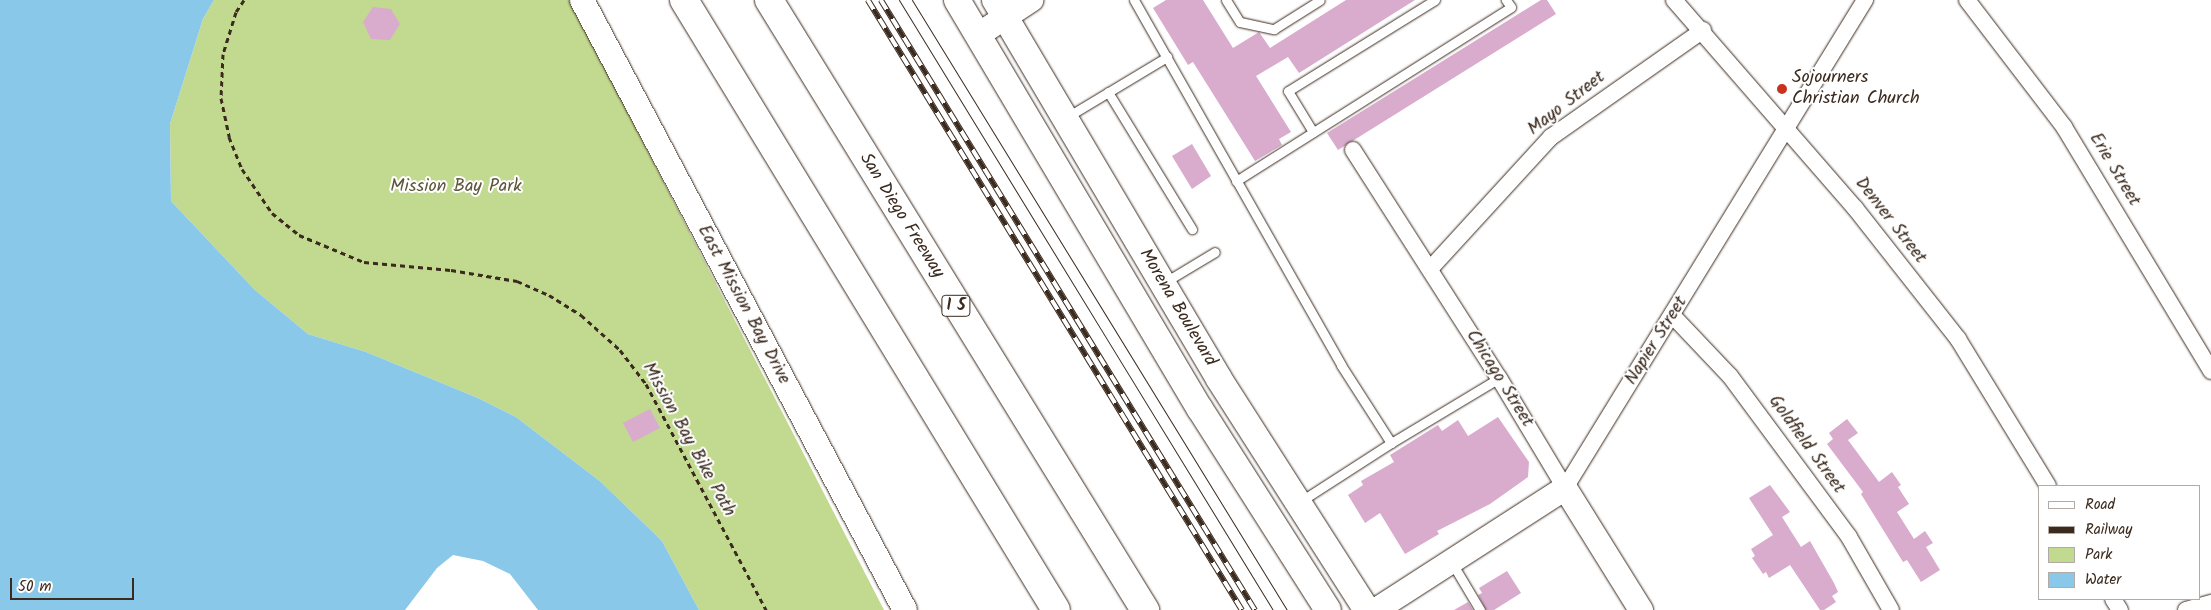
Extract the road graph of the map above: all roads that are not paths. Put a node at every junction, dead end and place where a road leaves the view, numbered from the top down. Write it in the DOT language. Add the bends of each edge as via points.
graph roads {
  1 [pos="582,0"];
  2 [pos="684,0"];
  3 [pos="769,0"];
  4 [pos="957,0"];
  5 [pos="1031,0"];
  6 [pos="1134,0"];
  7 [pos="1238,0"];
  8 [pos="1320,0"];
  9 [pos="1435,0"];
  10 [pos="1506,0"];
  11 [pos="1674,0"];
  12 [pos="1865,0"];
  13 [pos="1967,0"];
  14 [pos="1228,3"];
  15 [pos="1000,9"];
  16 [pos="1702,30"];
  17 [pos="978,35"];
  18 [pos="1167,57"];
  19 [pos="1108,92"];
  20 [pos="1065,118"];
  21 [pos="1786,127"];
  22 [pos="1313,132"];
  23 [pos="1353,150"];
  24 [pos="1236,181"];
  25 [pos="1192,229"];
  26 [pos="1215,252"];
  27 [pos="1430,270"];
  28 [pos="1163,284"];
  29 [pos="1673,316"];
  30 [pos="2211,371"];
  31 [pos="1499,378"];
  32 [pos="1391,443"];
  33 [pos="2047,485"];
  34 [pos="1565,488"];
  35 [pos="1298,502"];
  36 [pos="1452,563"];
  37 [pos="2211,603"];
  38 [pos="905,610"];
  39 [pos="1056,610"];
  40 [pos="1146,610"];
  41 [pos="1328,610"];
  42 [pos="1367,610"];
  43 [pos="1376,610"];
  44 [pos="1480,610"];
  45 [pos="1641,610"];
  46 [pos="1891,610"];
  47 [pos="2186,610"];
  1 -- 38 [label="main road, East Mission Bay Drive"];
  2 -- 39 [label="highway"];
  3 -- 40 [label="highway, San Diego Freeway / I 5"];
  4 -- 17 [label="main road, Morena Boulevard"];
  5 -- 15 [label="main road"];
  6 -- 18 [label="lane"];
  7 -- 14 [label="lane"];
  8 -- 14 [label="lane" via="1274,29 1240,22"];
  9 -- 22 [label="lane" via="1288,91"];
  10 -- 22 [label="lane" via="1511,8"];
  11 -- 16 [label="street, Denver Street"];
  12 -- 21 [label="street, Napier Street"];
  13 -- 30 [label="street, Erie Street" via="2064,127"];
  15 -- 17 [label="main road"];
  15 -- 20 [label="main road, Morena Boulevard"];
  16 -- 21 [label="street, Denver Street"];
  16 -- 27 [label="street, Mayo Street" via="1551,137"];
  17 -- 41 [label="main road, Morena Boulevard" via="1200,409"];
  18 -- 19 [label="lane"];
  18 -- 24 [label="lane"];
  19 -- 20 [label="lane"];
  19 -- 25 [label="lane"];
  20 -- 28 [label="main road, Morena Boulevard"];
  21 -- 29 [label="street, Napier Street"];
  21 -- 33 [label="street, Denver Street" via="1855,208 1958,339"];
  22 -- 24 [label="lane"];
  23 -- 27 [label="street, Chicago Street"];
  24 -- 32 [label="lane" via="1341,365"];
  26 -- 28 [label="lane"];
  27 -- 31 [label="street, Chicago Street"];
  28 -- 35 [label="main road, Morena Boulevard"];
  29 -- 34 [label="street, Napier Street"];
  29 -- 46 [label="street, Goldfield Street" via="1730,376 1849,537"];
  31 -- 32 [label="lane"];
  31 -- 34 [label="street, Chicago Street"];
  32 -- 35 [label="lane"];
  34 -- 36 [label="main road, Napier Street"];
  34 -- 45 [label="main road, Chicago Street"];
  35 -- 42 [label="main road, Morena Boulevard"];
  36 -- 43 [label="main road, Napier Street"];
  36 -- 44 [label="lane"];
  37 -- 47 [label="street"];
}
